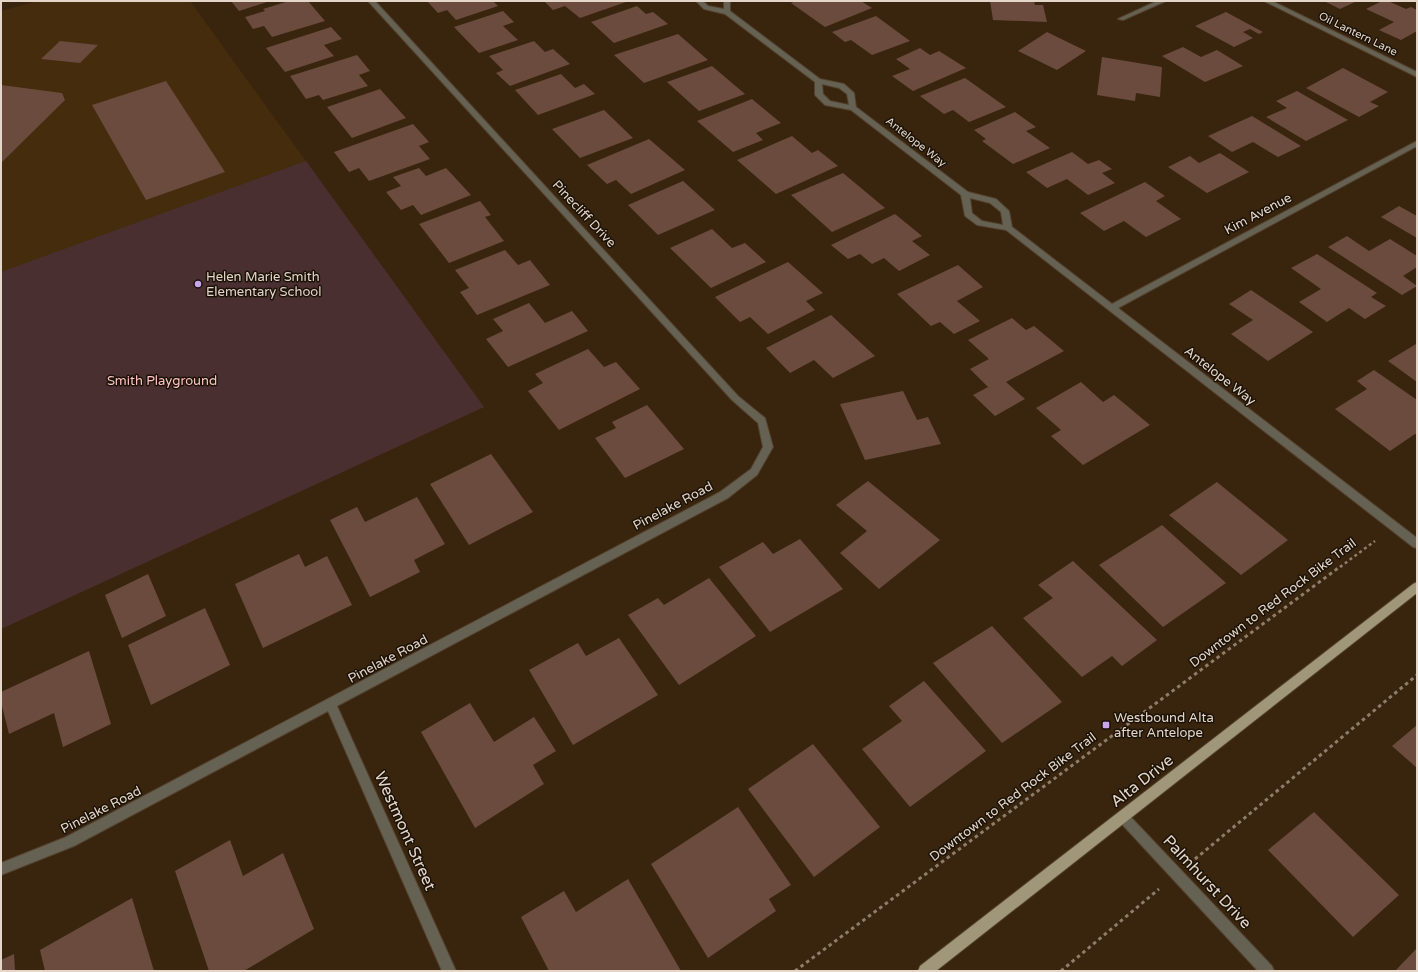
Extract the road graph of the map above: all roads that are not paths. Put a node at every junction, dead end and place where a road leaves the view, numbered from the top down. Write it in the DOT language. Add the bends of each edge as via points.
graph roads {
  1 [pos="371,1"];
  2 [pos="699,1"];
  3 [pos="727,1"];
  4 [pos="1163,1"];
  5 [pos="1267,1"];
  6 [pos="726,12"];
  7 [pos="1121,19"];
  8 [pos="1417,75"];
  9 [pos="818,81"];
  10 [pos="853,108"];
  11 [pos="1417,143"];
  12 [pos="965,194"];
  13 [pos="1008,228"];
  14 [pos="1111,308"];
  15 [pos="768,447"];
  16 [pos="1417,544"];
  17 [pos="1417,587"];
  18 [pos="330,705"];
  19 [pos="1122,817"];
  20 [pos="1,869"];
  21 [pos="449,971"];
  22 [pos="925,971"];
  23 [pos="1267,971"];
  1 -- 15 [label="street, Pinecliff Drive" via="735,398 762,421"];
  2 -- 6 [label="street" via="706,8"];
  3 -- 6 [label="street"];
  4 -- 7 [label="street"];
  5 -- 8 [label="street, Oil Lantern Lane"];
  6 -- 9 [label="street"];
  9 -- 10 [label="street" via="841,86 850,93"];
  9 -- 10 [label="street, Antelope Way" via="819,95 828,103"];
  10 -- 12 [label="street, Antelope Way"];
  11 -- 14 [label="street, Kim Avenue"];
  12 -- 13 [label="street, Antelope Way" via="992,201 1005,211"];
  12 -- 13 [label="street, Antelope Way" via="968,214 980,223"];
  13 -- 14 [label="street, Antelope Way"];
  14 -- 16 [label="street, Antelope Way"];
  15 -- 18 [label="street, Pinelake Road" via="754,472 724,495"];
  17 -- 19 [label="main road, Alta Drive"];
  18 -- 20 [label="street, Pinelake Road" via="70,842"];
  18 -- 21 [label="street, Westmont Street"];
  19 -- 22 [label="main road, Alta Drive"];
  19 -- 23 [label="street, Palmhurst Drive"];
}
